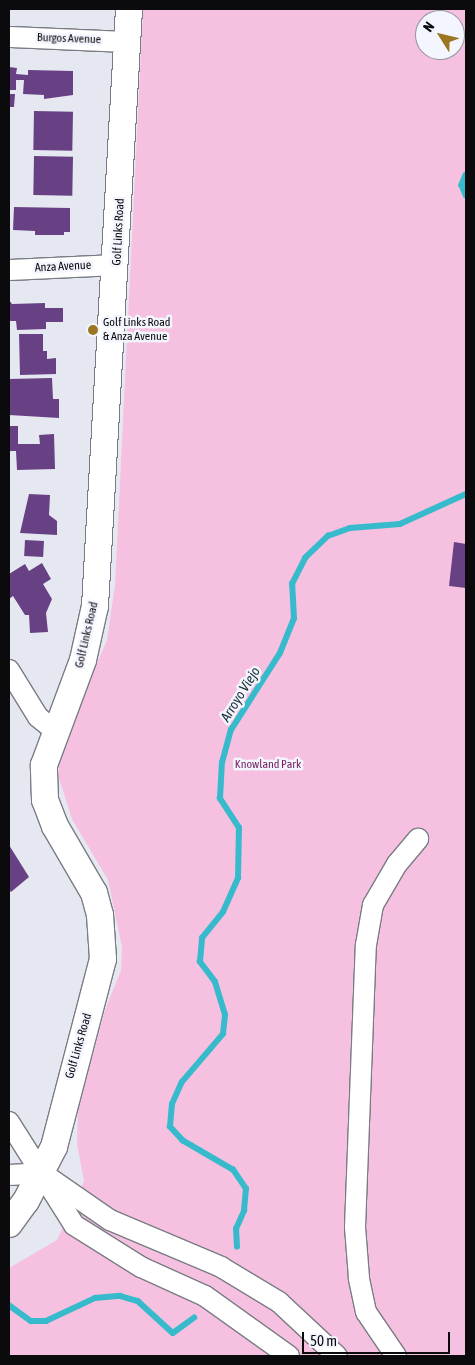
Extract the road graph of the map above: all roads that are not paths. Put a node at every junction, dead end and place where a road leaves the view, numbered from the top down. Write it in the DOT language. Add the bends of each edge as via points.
graph roads {
  1 [pos="128,9"];
  2 [pos="9,37"];
  3 [pos="128,42"];
  4 [pos="117,265"];
  5 [pos="9,270"];
  6 [pos="9,670"];
  7 [pos="55,731"];
  8 [pos="418,839"];
  9 [pos="9,1122"];
  10 [pos="42,1173"];
  11 [pos="9,1175"];
  12 [pos="9,1224"];
  13 [pos="221,1267"];
  14 [pos="205,1296"];
  15 [pos="289,1356"];
  16 [pos="337,1356"];
  17 [pos="396,1356"];
  1 -- 3 [label="main road, Golf Links Road"];
  2 -- 3 [label="street, Burgos Avenue"];
  3 -- 4 [label="main road, Golf Links Road"];
  4 -- 5 [label="street, Anza Avenue"];
  4 -- 7 [label="main road, Golf Links Road" via="95,606 83,660"];
  6 -- 7 [label="street" via="38,717"];
  7 -- 10 [label="main road, Golf Links Road" via="44,764 45,800 55,826 94,893 104,936 99,982 76,1053 54,1147"];
  8 -- 17 [label="street" via="397,864 373,905 366,945 355,1227 358,1269 366,1312"];
  9 -- 10 [label="street"];
  10 -- 11 [label="street"];
  10 -- 12 [label="main road, Golf Links Road"];
  10 -- 13 [label="street" via="110,1220"];
  10 -- 14 [label="street" via="74,1226 142,1267"];
  13 -- 14 [label="street"];
  13 -- 16 [label="street" via="279,1302"];
  14 -- 15 [label="street"];
}
